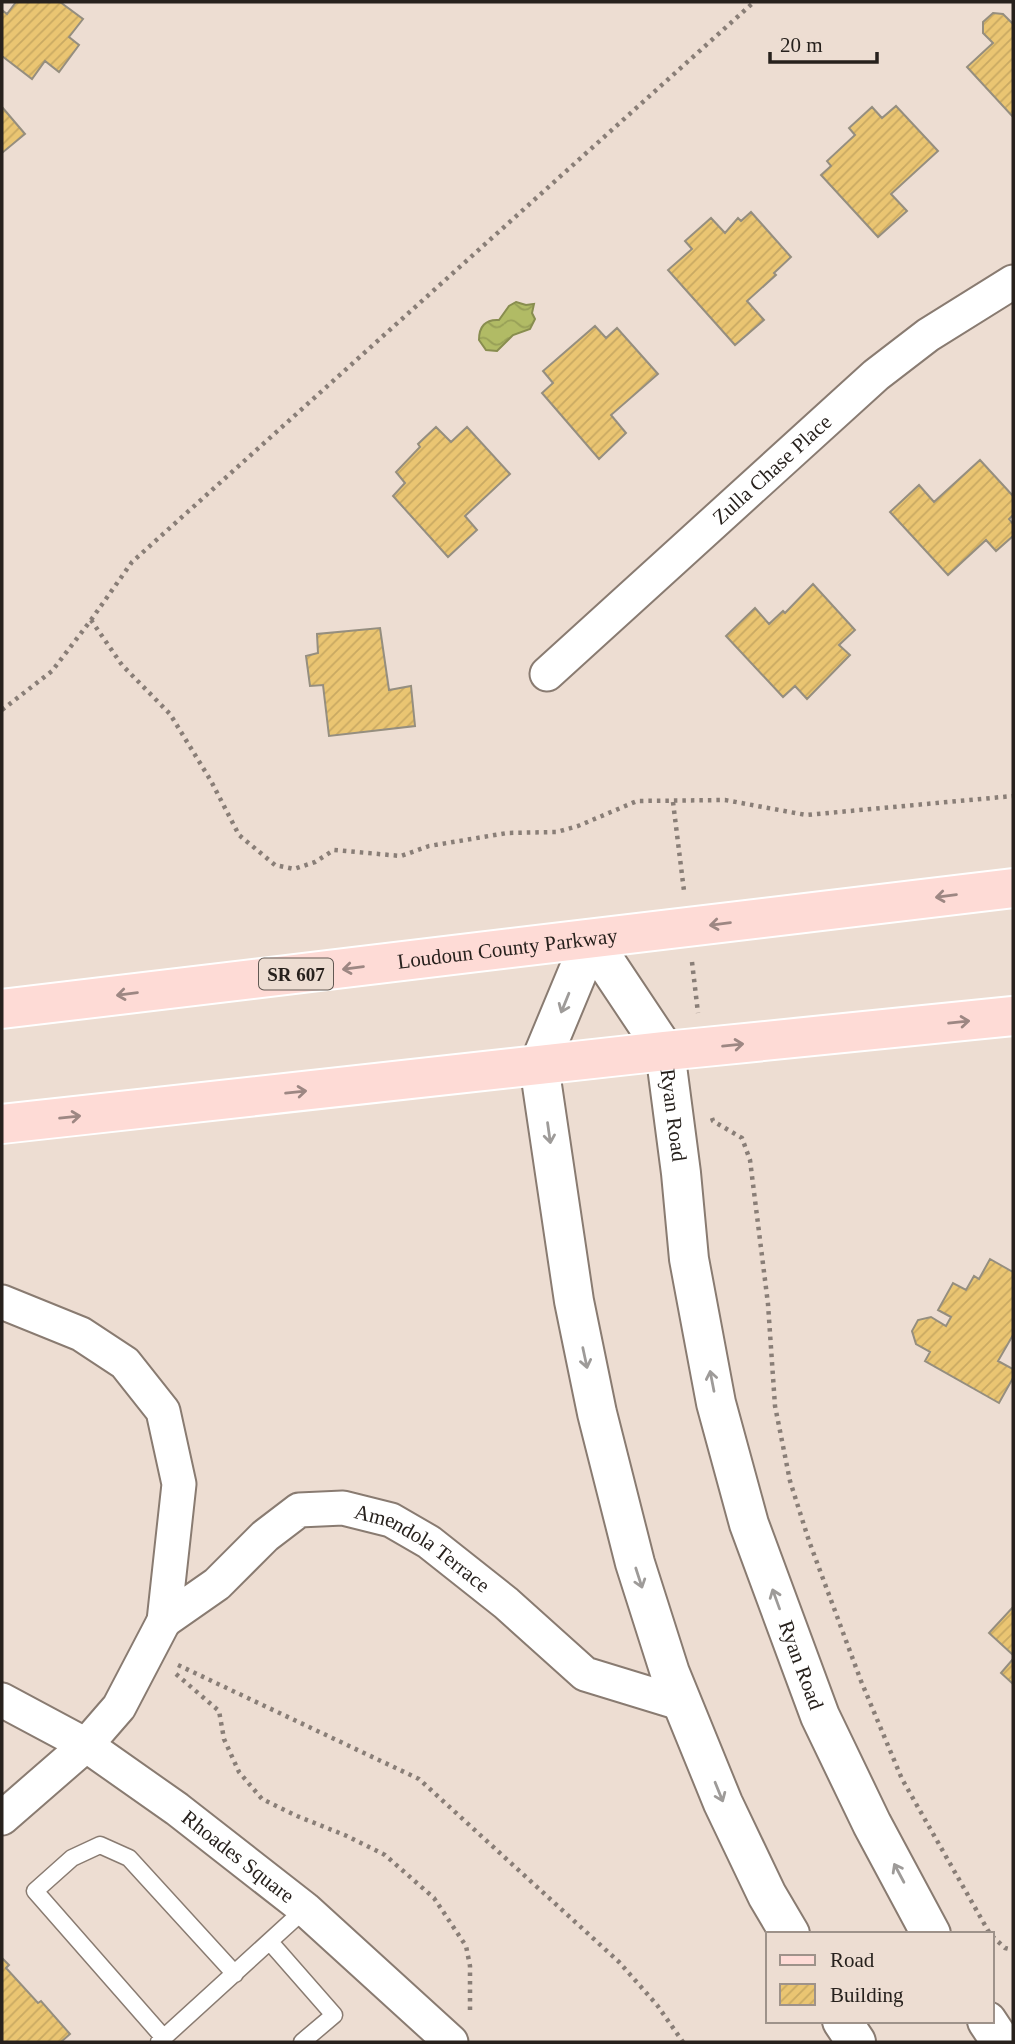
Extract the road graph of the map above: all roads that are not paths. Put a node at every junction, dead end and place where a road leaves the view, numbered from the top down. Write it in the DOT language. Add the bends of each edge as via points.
graph roads {
  1 [pos="1013,282"];
  2 [pos="547,674"];
  3 [pos="1013,888"];
  4 [pos="591,940"];
  5 [pos="2,1009"];
  6 [pos="1013,1016"];
  7 [pos="683,1049"];
  8 [pos="540,1065"];
  9 [pos="2,1124"];
  10 [pos="2,1303"];
  11 [pos="164,1621"];
  12 [pos="2,1700"];
  13 [pos="683,1704"];
  14 [pos="86,1745"];
  15 [pos="2,1818"];
  16 [pos="305,1909"];
  17 [pos="789,1932"];
  18 [pos="929,1932"];
  19 [pos="270,1942"];
  20 [pos="234,1974"];
  21 [pos="843,2023"];
  22 [pos="988,2023"];
  23 [pos="460,2030"];
  24 [pos="162,2040"];
  25 [pos="302,2042"];
  26 [pos="856,2042"];
  27 [pos="1001,2042"];
  1 -- 2 [label="street, Zulla Chase Place" via="928,335 876,375"];
  3 -- 4 [label="main road, Loudoun County Parkway / SR 607, one-way"];
  4 -- 5 [label="main road, Loudoun County Parkway / SR 607, one-way"];
  4 -- 7 [label="main road, Ryan Road"];
  4 -- 8 [label="main road, one-way"];
  7 -- 6 [label="main road, one-way"];
  7 -- 8 [label="main road"];
  18 -- 7 [label="main road, Ryan Road, one-way" via="820,1716 749,1524 716,1403 689,1259 681,1173"];
  9 -- 8 [label="main road, one-way"];
  8 -- 13 [label="main road, one-way" via="573,1301 597,1413 635,1563"];
  10 -- 11 [label="street, Amendola Terrace" via="81,1334 125,1363 163,1411 179,1484"];
  11 -- 13 [label="street, Amendola Terrace" via="217,1584 299,1510 343,1508 391,1520 429,1542 586,1674"];
  11 -- 14 [label="street, Amendola Terrace" via="119,1707"];
  12 -- 14 [label="street, Rhoades Square"];
  13 -- 17 [label="main road, one-way" via="723,1802"];
  14 -- 15 [label="street, Amendola Terrace"];
  14 -- 16 [label="street, Rhoades Square"];
  16 -- 19 [label="lane"];
  16 -- 23 [label="street, Rhoades Square"];
  19 -- 20 [label="lane"];
  19 -- 25 [label="lane" via="334,2015"];
  20 -- 24 [label="lane"];
  20 -- 24 [label="lane" via="129,1858 100,1845 72,1858 34,1891"];
  21 -- 26 [label="main road"];
  22 -- 27 [label="main road"];
}
